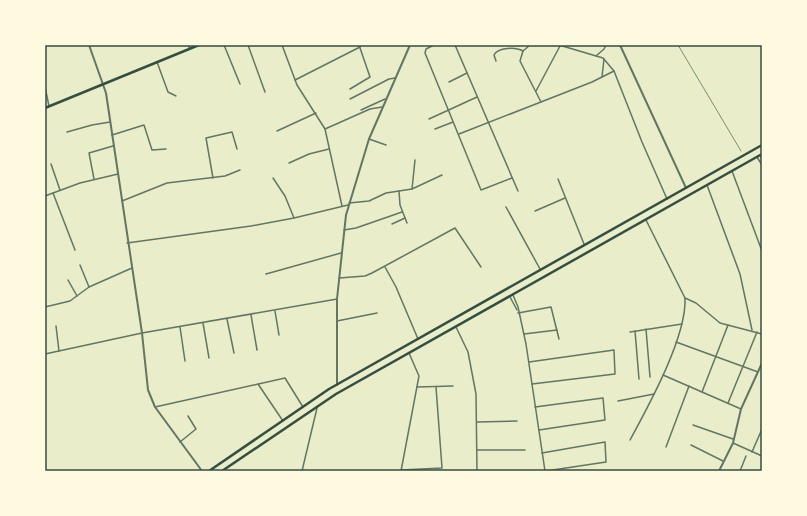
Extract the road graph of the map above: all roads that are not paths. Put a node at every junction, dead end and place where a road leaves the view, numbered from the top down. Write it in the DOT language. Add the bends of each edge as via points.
graph roads {
  1 [pos="89,45"];
  2 [pos="188,45"];
  3 [pos="199,45"];
  4 [pos="224,45"];
  5 [pos="248,45"];
  6 [pos="282,45"];
  7 [pos="410,45"];
  8 [pos="434,45"];
  9 [pos="455,45"];
  10 [pos="530,45"];
  11 [pos="560,45"];
  12 [pos="606,45"];
  13 [pos="620,45"];
  14 [pos="359,46"];
  15 [pos="190,49"];
  16 [pos="523,51"];
  17 [pos="596,56"];
  18 [pos="604,60"];
  19 [pos="496,61"];
  20 [pos="157,62"];
  21 [pos="614,71"];
  22 [pos="467,73"];
  23 [pos="602,77"];
  24 [pos="395,78"];
  25 [pos="295,80"];
  26 [pos="449,82"];
  27 [pos="103,83"];
  28 [pos="240,84"];
  29 [pos="45,87"];
  30 [pos="350,89"];
  31 [pos="536,91"];
  32 [pos="265,92"];
  33 [pos="176,96"];
  34 [pos="477,97"];
  35 [pos="350,99"];
  36 [pos="385,99"];
  37 [pos="541,102"];
  38 [pos="49,106"];
  39 [pos="382,107"];
  40 [pos="45,108"];
  41 [pos="361,110"];
  42 [pos="448,110"];
  43 [pos="316,113"];
  44 [pos="429,119"];
  45 [pos="110,122"];
  46 [pos="453,122"];
  47 [pos="488,122"];
  48 [pos="325,129"];
  49 [pos="435,129"];
  50 [pos="277,131"];
  51 [pos="67,132"];
  52 [pos="459,134"];
  53 [pos="112,135"];
  54 [pos="369,139"];
  55 [pos="386,145"];
  56 [pos="762,145"];
  57 [pos="113,146"];
  58 [pos="166,149"];
  59 [pos="237,149"];
  60 [pos="329,149"];
  61 [pos="760,155"];
  62 [pos="762,159"];
  63 [pos="415,160"];
  64 [pos="289,163"];
  65 [pos="51,164"];
  66 [pos="762,165"];
  67 [pos="240,170"];
  68 [pos="732,171"];
  69 [pos="118,174"];
  70 [pos="442,175"];
  71 [pos="213,178"];
  72 [pos="273,178"];
  73 [pos="512,178"];
  74 [pos="94,179"];
  75 [pos="558,179"];
  76 [pos="707,185"];
  77 [pos="686,188"];
  78 [pos="412,189"];
  79 [pos="60,190"];
  80 [pos="399,191"];
  81 [pos="518,191"];
  82 [pos="53,193"];
  83 [pos="45,196"];
  84 [pos="566,198"];
  85 [pos="667,199"];
  86 [pos="122,200"];
  87 [pos="349,204"];
  88 [pos="342,206"];
  89 [pos="670,206"];
  90 [pos="506,207"];
  91 [pos="535,211"];
  92 [pos="402,212"];
  93 [pos="294,218"];
  94 [pos="404,218"];
  95 [pos="646,220"];
  96 [pos="407,223"];
  97 [pos="392,224"];
  98 [pos="344,230"];
  99 [pos="127,243"];
  100 [pos="584,246"];
  101 [pos="76,250"];
  102 [pos="762,251"];
  103 [pos="341,253"];
  104 [pos="80,265"];
  105 [pos="385,267"];
  106 [pos="481,267"];
  107 [pos="132,268"];
  108 [pos="541,271"];
  109 [pos="266,274"];
  110 [pos="339,278"];
  111 [pos="68,280"];
  112 [pos="89,287"];
  113 [pos="77,296"];
  114 [pos="511,296"];
  115 [pos="685,298"];
  116 [pos="337,300"];
  117 [pos="45,307"];
  118 [pos="276,311"];
  119 [pos="377,313"];
  120 [pos="518,313"];
  121 [pos="251,315"];
  122 [pos="227,319"];
  123 [pos="337,321"];
  124 [pos="203,323"];
  125 [pos="682,324"];
  126 [pos="728,325"];
  127 [pos="56,326"];
  128 [pos="180,327"];
  129 [pos="456,327"];
  130 [pos="646,329"];
  131 [pos="557,330"];
  132 [pos="635,331"];
  133 [pos="752,331"];
  134 [pos="630,332"];
  135 [pos="756,332"];
  136 [pos="142,333"];
  137 [pos="524,334"];
  138 [pos="762,334"];
  139 [pos="279,335"];
  140 [pos="560,339"];
  141 [pos="418,340"];
  142 [pos="676,342"];
  143 [pos="257,350"];
  144 [pos="59,352"];
  145 [pos="234,353"];
  146 [pos="409,353"];
  147 [pos="45,354"];
  148 [pos="716,357"];
  149 [pos="209,358"];
  150 [pos="185,361"];
  151 [pos="529,362"];
  152 [pos="762,363"];
  153 [pos="744,367"];
  154 [pos="758,372"];
  155 [pos="663,375"];
  156 [pos="650,377"];
  157 [pos="639,379"];
  158 [pos="258,384"];
  159 [pos="532,384"];
  160 [pos="337,385"];
  161 [pos="453,386"];
  162 [pos="689,386"];
  163 [pos="417,387"];
  164 [pos="436,387"];
  165 [pos="702,392"];
  166 [pos="339,393"];
  167 [pos="654,394"];
  168 [pos="618,401"];
  169 [pos="728,403"];
  170 [pos="155,407"];
  171 [pos="303,407"];
  172 [pos="535,407"];
  173 [pos="317,408"];
  174 [pos="741,409"];
  175 [pos="188,416"];
  176 [pos="283,421"];
  177 [pos="517,421"];
  178 [pos="477,422"];
  179 [pos="693,425"];
  180 [pos="762,429"];
  181 [pos="538,430"];
  182 [pos="733,439"];
  183 [pos="630,440"];
  184 [pos="180,442"];
  185 [pos="732,443"];
  186 [pos="691,445"];
  187 [pos="666,447"];
  188 [pos="477,450"];
  189 [pos="525,450"];
  190 [pos="542,452"];
  191 [pos="752,452"];
  192 [pos="746,456"];
  193 [pos="762,456"];
  194 [pos="723,461"];
  195 [pos="202,471"];
  196 [pos="209,471"];
  197 [pos="222,471"];
  198 [pos="302,471"];
  199 [pos="401,471"];
  200 [pos="478,471"];
  201 [pos="546,471"];
  202 [pos="719,471"];
  203 [pos="740,471"];
  1 -- 27 [label="street"];
  2 -- 15 [label="street"];
  3 -- 15 [label="main road"];
  4 -- 28 [label="street"];
  5 -- 32 [label="street"];
  6 -- 25 [label="street"];
  7 -- 24 [label="street"];
  8 -- 42 [label="street" via="426,49 425,53"];
  9 -- 22 [label="street"];
  10 -- 16 [label="street"];
  11 -- 17 [label="street"];
  11 -- 31 [label="street"];
  12 -- 17 [label="street"];
  13 -- 77 [label="street"];
  14 -- 25 [label="street"];
  14 -- 30 [label="street" via="370,77"];
  15 -- 20 [label="main road"];
  16 -- 19 [label="street" via="514,48 498,51 494,55"];
  16 -- 31 [label="street" via="520,57 521,64"];
  17 -- 18 [label="street"];
  18 -- 21 [label="street"];
  18 -- 23 [label="street"];
  20 -- 27 [label="main road"];
  20 -- 33 [label="street" via="168,92"];
  21 -- 23 [label="street"];
  21 -- 85 [label="street"];
  22 -- 26 [label="street"];
  22 -- 34 [label="street"];
  23 -- 37 [label="street"];
  24 -- 35 [label="street"];
  24 -- 36 [label="street"];
  25 -- 43 [label="street"];
  27 -- 38 [label="main road"];
  27 -- 45 [label="street"];
  29 -- 38 [label="street"];
  31 -- 37 [label="street"];
  34 -- 42 [label="street"];
  34 -- 47 [label="street"];
  36 -- 39 [label="street"];
  36 -- 41 [label="street"];
  37 -- 47 [label="street"];
  38 -- 40 [label="main road"];
  39 -- 48 [label="street" via="370,109"];
  39 -- 54 [label="street"];
  42 -- 44 [label="street"];
  42 -- 46 [label="street"];
  43 -- 48 [label="street"];
  43 -- 50 [label="street"];
  45 -- 51 [label="street"];
  45 -- 53 [label="street"];
  46 -- 49 [label="street"];
  46 -- 52 [label="street"];
  47 -- 52 [label="street"];
  47 -- 73 [label="street"];
  48 -- 60 [label="street"];
  52 -- 73 [label="street" via="481,190"];
  53 -- 57 [label="street"];
  53 -- 58 [label="street" via="144,126 152,150"];
  54 -- 55 [label="street"];
  54 -- 87 [label="street"];
  56 -- 77 [label="main road"];
  57 -- 69 [label="street"];
  57 -- 74 [label="street" via="89,153"];
  59 -- 71 [label="street" via="232,132 206,138"];
  60 -- 64 [label="street"];
  60 -- 88 [label="street"];
  61 -- 62 [label="street"];
  61 -- 66 [label="street"];
  61 -- 68 [label="main road"];
  63 -- 78 [label="street"];
  65 -- 79 [label="street"];
  67 -- 71 [label="street"];
  68 -- 76 [label="main road"];
  68 -- 102 [label="street"];
  69 -- 74 [label="street"];
  69 -- 86 [label="street"];
  70 -- 78 [label="street"];
  71 -- 86 [label="street" via="167,183"];
  72 -- 93 [label="street" via="285,196"];
  73 -- 81 [label="street"];
  74 -- 79 [label="street"];
  75 -- 84 [label="street"];
  76 -- 89 [label="main road"];
  76 -- 133 [label="street" via="740,274"];
  77 -- 85 [label="main road"];
  78 -- 80 [label="street"];
  79 -- 82 [label="street"];
  80 -- 87 [label="street" via="386,193 369,202"];
  80 -- 92 [label="street"];
  82 -- 83 [label="street"];
  82 -- 101 [label="street"];
  84 -- 91 [label="street"];
  84 -- 100 [label="street"];
  85 -- 89 [label="main road"];
  85 -- 100 [label="main road"];
  86 -- 99 [label="street"];
  87 -- 88 [label="street"];
  87 -- 98 [label="street"];
  88 -- 93 [label="street"];
  89 -- 95 [label="main road"];
  90 -- 108 [label="street"];
  92 -- 94 [label="street"];
  92 -- 98 [label="street"];
  93 -- 99 [label="street"];
  94 -- 96 [label="street"];
  94 -- 97 [label="street"];
  95 -- 114 [label="main road"];
  95 -- 115 [label="street"];
  98 -- 103 [label="street"];
  99 -- 107 [label="street"];
  100 -- 108 [label="main road"];
  103 -- 109 [label="street"];
  103 -- 110 [label="street"];
  104 -- 112 [label="street"];
  105 -- 106 [label="street" via="455,228"];
  105 -- 110 [label="street" via="365,276"];
  105 -- 141 [label="street"];
  107 -- 112 [label="street"];
  107 -- 136 [label="street"];
  108 -- 141 [label="main road"];
  110 -- 116 [label="street"];
  111 -- 113 [label="street"];
  112 -- 113 [label="street"];
  113 -- 117 [label="street" via="70,301"];
  114 -- 120 [label="street"];
  114 -- 129 [label="main road"];
  115 -- 125 [label="street" via="686,310"];
  115 -- 126 [label="street" via="696,303 720,323"];
  116 -- 118 [label="street"];
  116 -- 123 [label="street"];
  118 -- 121 [label="street"];
  118 -- 139 [label="street"];
  119 -- 123 [label="street"];
  120 -- 131 [label="street" via="551,307"];
  120 -- 137 [label="street"];
  121 -- 122 [label="street"];
  121 -- 143 [label="street"];
  122 -- 124 [label="street"];
  122 -- 145 [label="street"];
  123 -- 160 [label="street"];
  124 -- 128 [label="street"];
  124 -- 149 [label="street"];
  125 -- 130 [label="street"];
  125 -- 142 [label="street"];
  126 -- 133 [label="street"];
  126 -- 148 [label="street"];
  127 -- 144 [label="street"];
  128 -- 136 [label="street"];
  128 -- 150 [label="street"];
  129 -- 146 [label="main road"];
  129 -- 178 [label="street" via="468,352 476,394"];
  130 -- 132 [label="street"];
  130 -- 156 [label="street"];
  131 -- 137 [label="street"];
  131 -- 140 [label="street"];
  132 -- 134 [label="street"];
  132 -- 157 [label="street"];
  133 -- 135 [label="street"];
  135 -- 138 [label="street"];
  135 -- 153 [label="street"];
  136 -- 144 [label="street"];
  136 -- 170 [label="street" via="148,390"];
  137 -- 151 [label="street"];
  141 -- 160 [label="main road"];
  142 -- 148 [label="street"];
  142 -- 155 [label="street"];
  144 -- 147 [label="street"];
  146 -- 163 [label="street" via="419,376"];
  146 -- 166 [label="main road"];
  148 -- 153 [label="street"];
  148 -- 165 [label="street"];
  151 -- 159 [label="street"];
  151 -- 159 [label="street" via="614,350 615,374"];
  152 -- 154 [label="street"];
  153 -- 154 [label="street"];
  153 -- 169 [label="street"];
  154 -- 174 [label="street"];
  155 -- 162 [label="street"];
  155 -- 167 [label="street"];
  158 -- 170 [label="street"];
  158 -- 171 [label="street" via="285,378"];
  158 -- 176 [label="street"];
  159 -- 172 [label="street"];
  160 -- 166 [label="main road"];
  160 -- 171 [label="main road"];
  161 -- 164 [label="street"];
  162 -- 165 [label="street"];
  162 -- 187 [label="street"];
  163 -- 164 [label="street"];
  163 -- 199 [label="street"];
  164 -- 199 [label="street" via="442,468"];
  165 -- 169 [label="street"];
  166 -- 173 [label="main road"];
  167 -- 168 [label="street"];
  167 -- 183 [label="street"];
  169 -- 174 [label="street"];
  170 -- 184 [label="street"];
  171 -- 176 [label="main road"];
  172 -- 181 [label="street"];
  172 -- 181 [label="street" via="603,398 605,420"];
  173 -- 197 [label="main road"];
  173 -- 198 [label="street"];
  174 -- 182 [label="street"];
  175 -- 184 [label="street" via="196,429"];
  176 -- 196 [label="main road"];
  177 -- 178 [label="street"];
  178 -- 188 [label="street"];
  179 -- 182 [label="street"];
  180 -- 191 [label="street"];
  181 -- 190 [label="street"];
  182 -- 185 [label="street"];
  184 -- 195 [label="street"];
  185 -- 191 [label="street"];
  185 -- 194 [label="street"];
  186 -- 194 [label="street"];
  188 -- 189 [label="street"];
  188 -- 200 [label="street"];
  190 -- 201 [label="street"];
  190 -- 201 [label="street" via="605,442 606,462"];
  191 -- 193 [label="street"];
  192 -- 203 [label="street"];
  194 -- 202 [label="street"];
}
